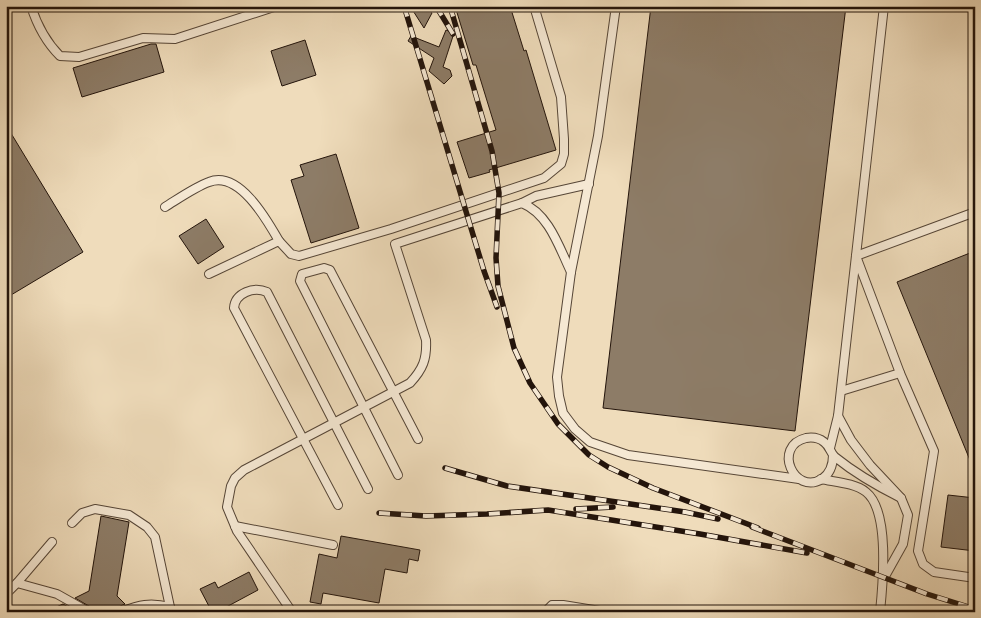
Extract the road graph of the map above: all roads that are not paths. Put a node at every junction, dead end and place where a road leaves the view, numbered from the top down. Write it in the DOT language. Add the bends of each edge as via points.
graph roads {
  1 [pos="31,6"];
  2 [pos="277,6"];
  3 [pos="534,6"];
  4 [pos="616,6"];
  5 [pos="884,6"];
  6 [pos="589,184"];
  7 [pos="522,203"];
  8 [pos="165,207"];
  9 [pos="975,212"];
  10 [pos="279,241"];
  11 [pos="856,256"];
  12 [pos="571,272"];
  13 [pos="209,274"];
  14 [pos="900,373"];
  15 [pos="841,391"];
  16 [pos="393,392"];
  17 [pos="364,408"];
  18 [pos="838,416"];
  19 [pos="332,422"];
  20 [pos="303,439"];
  21 [pos="418,440"];
  22 [pos="831,452"];
  23 [pos="398,476"];
  24 [pos="799,479"];
  25 [pos="821,479"];
  26 [pos="368,489"];
  27 [pos="901,498"];
  28 [pos="338,505"];
  29 [pos="72,523"];
  30 [pos="235,526"];
  31 [pos="52,542"];
  32 [pos="334,545"];
  33 [pos="884,578"];
  34 [pos="975,578"];
  35 [pos="17,584"];
  36 [pos="6,594"];
  37 [pos="171,609"];
  38 [pos="89,612"];
  39 [pos="120,612"];
  40 [pos="292,612"];
  41 [pos="545,612"];
  42 [pos="606,612"];
  43 [pos="880,612"];
  1 -- 2 [label="lane" via="50,46 60,56 79,56 143,38 176,38"];
  3 -- 10 [label="lane" via="562,98 564,154 561,164 544,178 300,256 291,254"];
  4 -- 6 [label="lane"];
  5 -- 11 [label="lane"];
  6 -- 7 [label="lane" via="536,196"];
  6 -- 12 [label="lane"];
  7 -- 12 [label="lane" via="532,207 546,222"];
  7 -- 16 [label="lane" via="395,244 426,340 426,354 419,374"];
  8 -- 10 [label="lane" via="210,181 220,180 235,185 252,199"];
  9 -- 11 [label="lane"];
  10 -- 13 [label="lane"];
  11 -- 14 [label="lane"];
  11 -- 15 [label="lane"];
  12 -- 24 [label="lane" via="558,377 563,413 574,429 590,442 628,455"];
  14 -- 15 [label="lane"];
  14 -- 34 [label="lane" via="934,451 918,551 923,564 934,572"];
  15 -- 18 [label="lane"];
  16 -- 17 [label="lane"];
  16 -- 17 [label="lane" via="330,270 324,268 302,274 300,281"];
  16 -- 21 [label="lane"];
  17 -- 19 [label="lane"];
  17 -- 23 [label="lane"];
  18 -- 22 [label="lane"];
  18 -- 27 [label="lane" via="870,465"];
  19 -- 20 [label="lane"];
  19 -- 20 [label="lane" via="266,292 258,289 241,294 236,298 234,308"];
  19 -- 26 [label="lane"];
  20 -- 28 [label="lane"];
  20 -- 30 [label="lane" via="244,470 236,478 230,486 226,506"];
  22 -- 24 [label="lane" via="818,439 802,439 796,443 788,462"];
  22 -- 25 [label="lane" via="831,468"];
  22 -- 27 [label="lane" via="856,474"];
  24 -- 25 [label="lane" via="806,482"];
  25 -- 33 [label="lane" via="866,491 876,503 882,526"];
  27 -- 33 [label="lane" via="908,515 903,544"];
  29 -- 37 [label="lane" via="82,513 95,509 129,515 147,527 155,537"];
  30 -- 32 [label="lane"];
  30 -- 40 [label="lane"];
  31 -- 35 [label="lane"];
  33 -- 43 [label="lane"];
  35 -- 36 [label="lane"];
  35 -- 38 [label="lane" via="57,594"];
  37 -- 39 [label="lane" via="143,604"];
  41 -- 42 [label="lane" via="552,605 563,605"];
}
